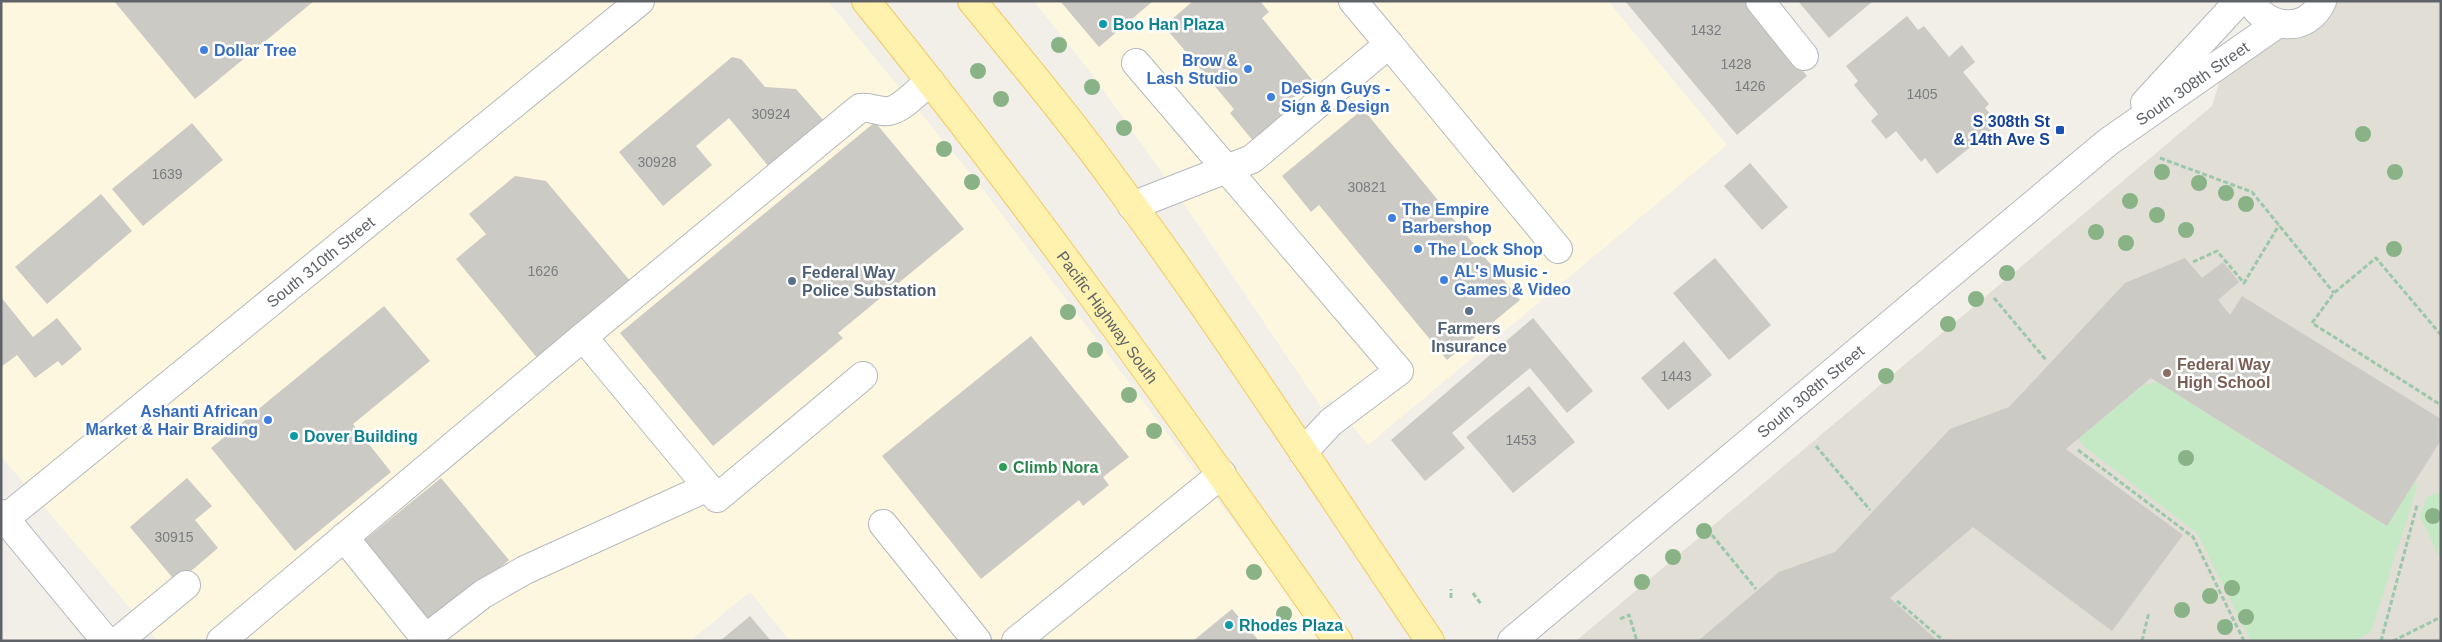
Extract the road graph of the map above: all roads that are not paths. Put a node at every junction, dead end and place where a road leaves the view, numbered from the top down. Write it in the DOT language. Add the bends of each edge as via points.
graph roads {
  1 [pos="640,1"];
  2 [pos="866,1"];
  3 [pos="972,1"];
  4 [pos="1353,1"];
  5 [pos="1760,1"];
  6 [pos="2239,1"];
  7 [pos="2251,1"];
  8 [pos="2322,1"];
  9 [pos="2277,24"];
  10 [pos="1389,44"];
  11 [pos="1804,56"];
  12 [pos="1136,63"];
  13 [pos="930,81"];
  14 [pos="2108,142"];
  15 [pos="1226,169"];
  16 [pos="1132,206"];
  17 [pos="1558,249"];
  18 [pos="583,337"];
  19 [pos="863,376"];
  20 [pos="1303,452"];
  21 [pos="1222,474"];
  22 [pos="708,487"];
  23 [pos="2,518"];
  24 [pos="883,524"];
  25 [pos="344,537"];
  26 [pos="186,585"];
  27 [pos="423,640"];
  28 [pos="106,641"];
  29 [pos="118,641"];
  30 [pos="221,641"];
  31 [pos="977,641"];
  32 [pos="1016,641"];
  33 [pos="1338,641"];
  34 [pos="1430,641"];
  35 [pos="1512,641"];
  1 -- 23 [label="street, South 310th Street"];
  2 -- 13 [label="main road, Pacific Highway South"];
  3 -- 16 [label="main road" via="1033,75"];
  4 -- 10 [label="street"];
  5 -- 11 [label="street"];
  6 -- 14 [label="street, South 308th Street"];
  7 -- 9 [label="street" via="2257,12"];
  8 -- 9 [label="street, South 308th Street" via="2307,20"];
  9 -- 14 [label="street, South 308th Street"];
  10 -- 15 [label="street" via="1252,159"];
  10 -- 17 [label="street"];
  12 -- 15 [label="street"];
  13 -- 18 [label="street" via="894,110 884,112 872,107 860,108"];
  13 -- 21 [label="main road, Pacific Highway South" via="1044,229"];
  14 -- 35 [label="street, South 308th Street"];
  15 -- 16 [label="street"];
  15 -- 20 [label="street" via="1399,371 1331,422"];
  16 -- 20 [label="main road"];
  18 -- 22 [label="street"];
  18 -- 25 [label="street"];
  19 -- 22 [label="street" via="717,498"];
  20 -- 34 [label="main road"];
  21 -- 32 [label="street"];
  21 -- 33 [label="main road, Pacific Highway South"];
  22 -- 27 [label="street" via="525,570 483,594"];
  23 -- 28 [label="street"];
  24 -- 31 [label="street"];
  25 -- 27 [label="street"];
  25 -- 30 [label="street"];
  26 -- 29 [label="street"];
}
